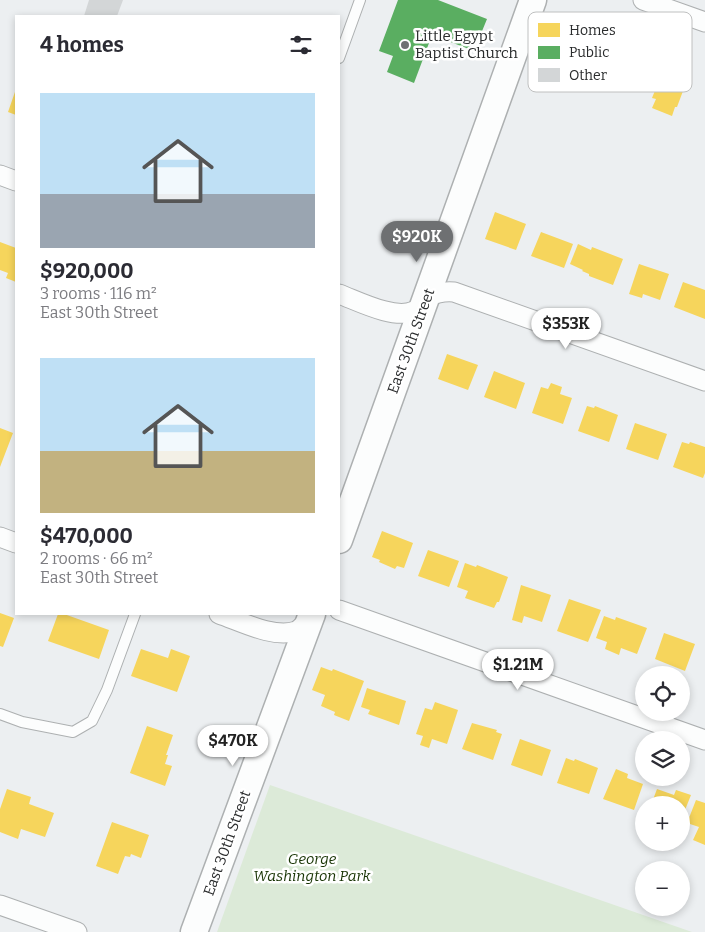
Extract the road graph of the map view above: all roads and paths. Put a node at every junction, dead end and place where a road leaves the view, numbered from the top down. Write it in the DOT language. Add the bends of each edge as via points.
graph roads {
  1 [pos="360,0"];
  2 [pos="534,0"];
  3 [pos="642,0"];
  4 [pos="530,12"];
  5 [pos="676,12"];
  6 [pos="528,17"];
  7 [pos="692,17"];
  8 [pos="705,22"];
  9 [pos="340,55"];
  10 [pos="0,175"];
  11 [pos="15,181"];
  12 [pos="340,294"];
  13 [pos="427,298"];
  14 [pos="705,381"];
  15 [pos="0,537"];
  16 [pos="340,537"];
  17 [pos="15,543"];
  18 [pos="340,610"];
  19 [pos="135,615"];
  20 [pos="222,615"];
  21 [pos="314,615"];
  22 [pos="0,714"];
  23 [pos="705,740"];
  24 [pos="0,905"];
  25 [pos="77,932"];
  26 [pos="194,932"];
  1 -- 9 [label="lane"];
  2 -- 4 [label="main road, East 30th Street"];
  3 -- 5 [label="street"];
  6 -- 13 [label="main road, East 30th Street"];
  7 -- 8 [label="street"];
  10 -- 11 [label="street"];
  12 -- 13 [label="street" via="394,314 415,311"];
  13 -- 14 [label="street" via="442,292 461,294"];
  13 -- 16 [label="main road, East 30th Street"];
  15 -- 17 [label="street"];
  18 -- 23 [label="street"];
  19 -- 22 [label="lane" via="92,721 73,732 22,722"];
  20 -- 21 [label="street" via="280,633 297,631"];
  21 -- 26 [label="main road, East 30th Street"];
  24 -- 25 [label="street"];
}
